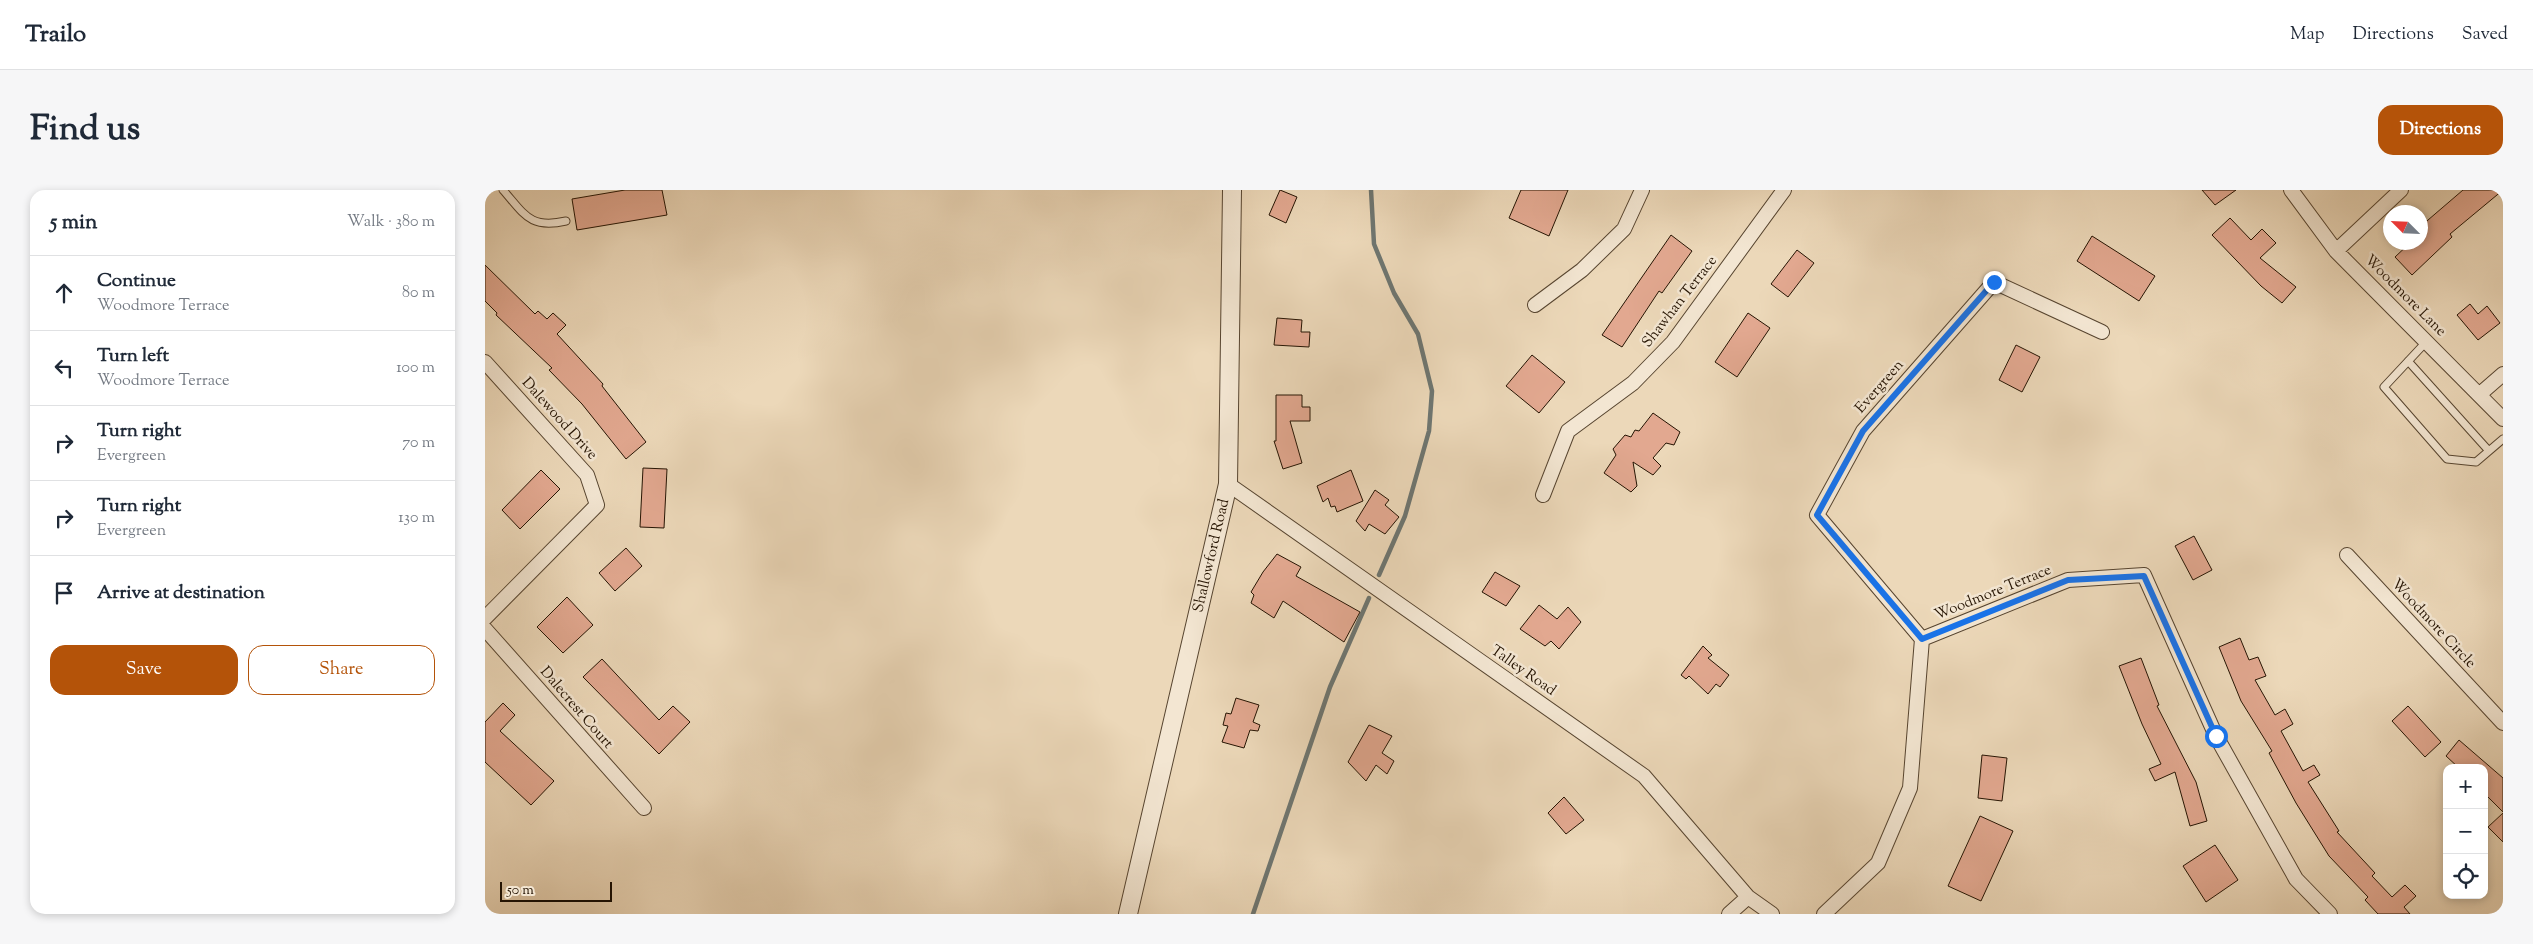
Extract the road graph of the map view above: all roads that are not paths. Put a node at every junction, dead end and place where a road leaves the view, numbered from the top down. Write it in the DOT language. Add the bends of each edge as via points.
graph roads {
  1 [pos="503,190"];
  2 [pos="1232,190"];
  3 [pos="1642,190"];
  4 [pos="1784,190"];
  5 [pos="2291,190"];
  6 [pos="2401,190"];
  7 [pos="566,221"];
  8 [pos="2336,251"];
  9 [pos="1535,305"];
  10 [pos="2102,332"];
  11 [pos="2427,341"];
  12 [pos="2408,361"];
  13 [pos="485,362"];
  14 [pos="2503,374"];
  15 [pos="2480,394"];
  16 [pos="2503,419"];
  17 [pos="2503,439"];
  18 [pos="2489,451"];
  19 [pos="1228,484"];
  20 [pos="1543,495"];
  21 [pos="2347,554"];
  22 [pos="485,618"];
  23 [pos="485,629"];
  24 [pos="1922,639"];
  25 [pos="2501,716"];
  26 [pos="644,808"];
  27 [pos="1748,897"];
  28 [pos="1128,914"];
  29 [pos="1729,914"];
  30 [pos="1772,914"];
  31 [pos="1825,914"];
  32 [pos="2330,914"];
  1 -- 7 [label="lane" via="526,216 540,224"];
  2 -- 19 [label="street, Shallowford Road"];
  3 -- 9 [label="street" via="1624,229 1582,270"];
  4 -- 20 [label="street, Shawhan Terrace" via="1673,342 1633,384 1568,431"];
  5 -- 8 [label="street, Woodmore Lane"];
  6 -- 8 [label="street"];
  8 -- 11 [label="street, Woodmore Lane"];
  10 -- 24 [label="street, Evergreen" via="1994,282 1863,431 1817,515"];
  11 -- 12 [label="lane"];
  11 -- 15 [label="street, Woodmore Lane"];
  12 -- 18 [label="lane"];
  12 -- 18 [label="lane" via="2384,387 2447,459 2475,462"];
  13 -- 22 [label="street, Dalewood Drive" via="587,475 597,505"];
  14 -- 15 [label="street"];
  15 -- 16 [label="street, Woodmore Lane"];
  17 -- 18 [label="lane"];
  19 -- 27 [label="street, Talley Road" via="1644,776"];
  19 -- 28 [label="street, Shallowford Road"];
  21 -- 25 [label="street, Woodmore Circle"];
  23 -- 26 [label="street, Dalecrest Court"];
  24 -- 31 [label="street, Woodmore Terrace" via="1909,788 1878,863"];
  24 -- 32 [label="street, Woodmore Terrace" via="2068,580 2144,576 2216,736 2296,879"];
  27 -- 29 [label="street"];
  27 -- 30 [label="street, Talley Road"];
}
